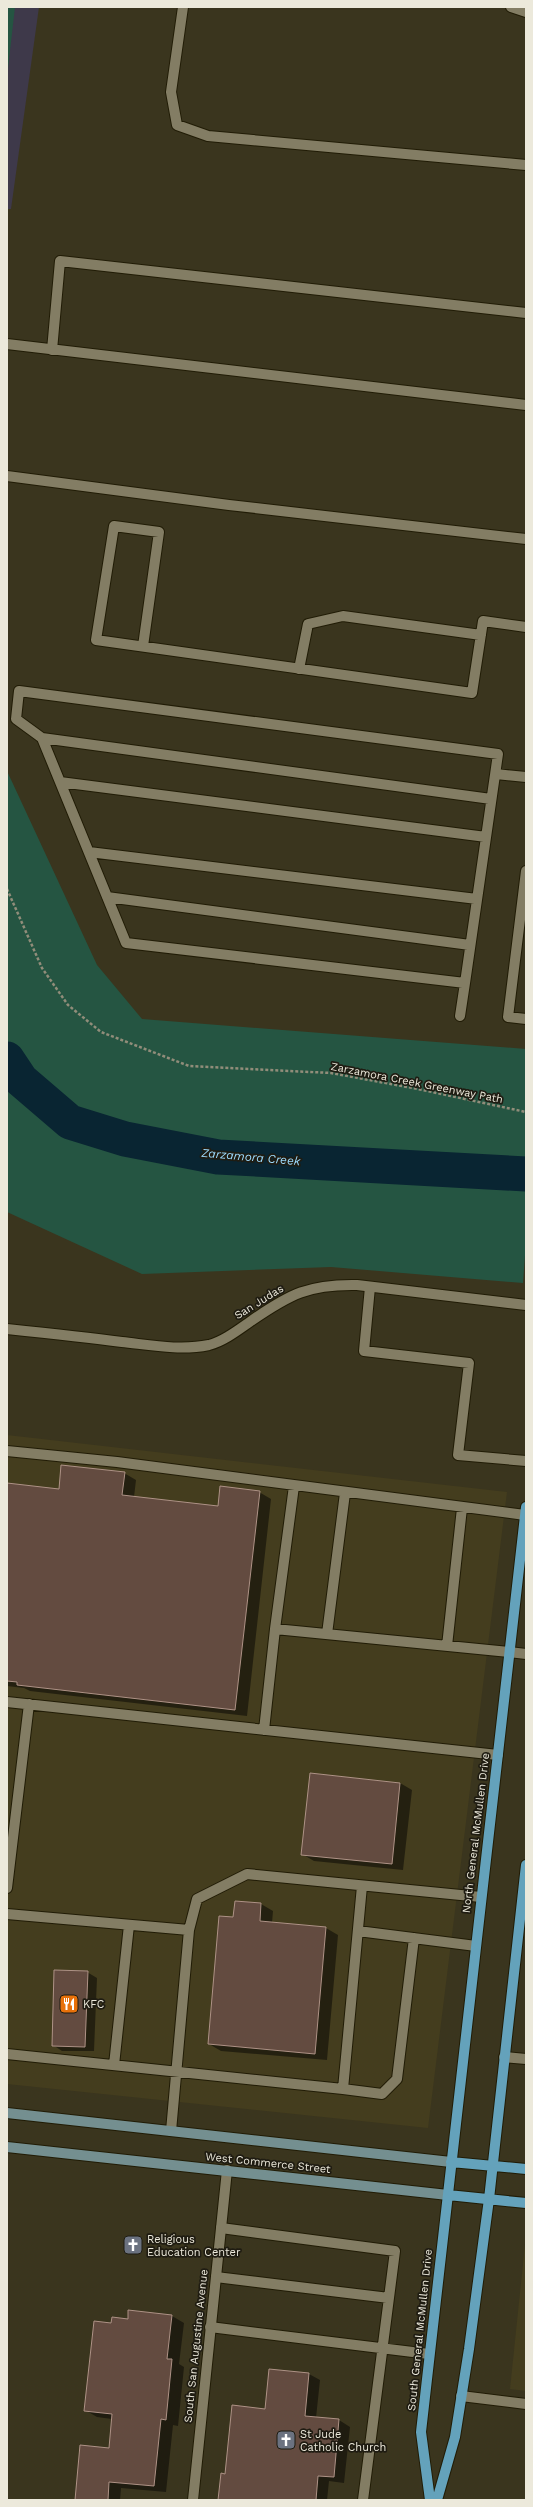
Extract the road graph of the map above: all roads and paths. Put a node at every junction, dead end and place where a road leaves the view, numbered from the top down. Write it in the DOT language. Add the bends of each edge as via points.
graph roads {
  1 [pos="183,7"];
  2 [pos="511,7"];
  3 [pos="526,12"];
  4 [pos="526,165"];
  5 [pos="526,313"];
  6 [pos="7,344"];
  7 [pos="52,350"];
  8 [pos="526,405"];
  9 [pos="7,476"];
  10 [pos="526,539"];
  11 [pos="526,627"];
  12 [pos="480,635"];
  13 [pos="143,646"];
  14 [pos="299,669"];
  15 [pos="42,738"];
  16 [pos="496,774"];
  17 [pos="526,777"];
  18 [pos="60,782"];
  19 [pos="491,798"];
  20 [pos="486,837"];
  21 [pos="89,852"];
  22 [pos="526,871"];
  23 [pos="7,889"];
  24 [pos="107,897"];
  25 [pos="477,899"];
  26 [pos="470,945"];
  27 [pos="465,983"];
  28 [pos="460,1016"];
  29 [pos="526,1019"];
  30 [pos="526,1112"];
  31 [pos="370,1287"];
  32 [pos="526,1304"];
  33 [pos="7,1329"];
  34 [pos="7,1451"];
  35 [pos="526,1461"];
  36 [pos="294,1486"];
  37 [pos="346,1493"];
  38 [pos="462,1508"];
  39 [pos="526,1511"];
  40 [pos="275,1629"];
  41 [pos="327,1634"];
  42 [pos="447,1646"];
  43 [pos="510,1652"];
  44 [pos="526,1654"];
  45 [pos="7,1702"];
  46 [pos="29,1704"];
  47 [pos="264,1730"];
  48 [pos="498,1755"];
  49 [pos="526,1865"];
  50 [pos="362,1886"];
  51 [pos="7,1888"];
  52 [pos="481,1897"];
  53 [pos="524,1901"];
  54 [pos="7,1914"];
  55 [pos="129,1925"];
  56 [pos="189,1930"];
  57 [pos="358,1931"];
  58 [pos="414,1938"];
  59 [pos="476,1946"];
  60 [pos="7,2054"];
  61 [pos="504,2057"];
  62 [pos="526,2060"];
  63 [pos="114,2066"];
  64 [pos="176,2072"];
  65 [pos="344,2089"];
  66 [pos="7,2113"];
  67 [pos="171,2131"];
  68 [pos="7,2147"];
  69 [pos="451,2162"];
  70 [pos="492,2166"];
  71 [pos="526,2169"];
  72 [pos="227,2170"];
  73 [pos="448,2195"];
  74 [pos="489,2199"];
  75 [pos="526,2203"];
  76 [pos="221,2228"];
  77 [pos="216,2277"];
  78 [pos="389,2298"];
  79 [pos="210,2327"];
  80 [pos="383,2347"];
  81 [pos="429,2354"];
  82 [pos="461,2396"];
  83 [pos="526,2404"];
  84 [pos="193,2500"];
  85 [pos="363,2500"];
  86 [pos="430,2500"];
  87 [pos="437,2500"];
  1 -- 4 [label="street" via="171,92 177,125 208,136"];
  2 -- 3 [label="street"];
  5 -- 7 [label="street" via="60,261"];
  6 -- 7 [label="street"];
  7 -- 8 [label="street"];
  9 -- 10 [label="street" via="229,505"];
  11 -- 12 [label="street" via="483,621"];
  12 -- 14 [label="street" via="343,616 308,624"];
  12 -- 14 [label="street" via="472,693"];
  13 -- 13 [label="street" via="96,640 114,526 159,532"];
  13 -- 14 [label="street"];
  15 -- 16 [label="street" via="16,720 19,691 498,754"];
  15 -- 18 [label="street"];
  15 -- 19 [label="street"];
  16 -- 17 [label="street"];
  16 -- 19 [label="street"];
  18 -- 20 [label="street"];
  18 -- 21 [label="street"];
  19 -- 20 [label="street"];
  20 -- 25 [label="street"];
  21 -- 24 [label="street"];
  21 -- 25 [label="street"];
  22 -- 29 [label="street" via="508,1017"];
  23 -- 30 [label="path, Zarzamora Creek Greenway Path" via="42,968 68,1005 101,1032 189,1066 331,1073"];
  24 -- 26 [label="street"];
  24 -- 27 [label="street" via="126,943"];
  25 -- 26 [label="street"];
  26 -- 27 [label="street"];
  27 -- 28 [label="street"];
  31 -- 32 [label="street, San Judas"];
  31 -- 33 [label="street, San Judas" via="332,1285 306,1289 286,1298 230,1336 193,1348"];
  31 -- 35 [label="street" via="364,1351 469,1363 458,1455"];
  34 -- 36 [label="street" via="117,1462"];
  36 -- 37 [label="street"];
  36 -- 40 [label="street"];
  37 -- 38 [label="street"];
  37 -- 41 [label="street"];
  38 -- 39 [label="street"];
  38 -- 42 [label="street"];
  39 -- 43 [label="main road, North General McMullen Drive"];
  40 -- 41 [label="street"];
  40 -- 47 [label="street"];
  41 -- 42 [label="street"];
  42 -- 43 [label="street"];
  43 -- 44 [label="street"];
  43 -- 48 [label="main road, North General McMullen Drive"];
  45 -- 46 [label="street"];
  46 -- 47 [label="street"];
  46 -- 51 [label="street"];
  47 -- 48 [label="street"];
  48 -- 52 [label="main road, North General McMullen Drive"];
  49 -- 53 [label="main road"];
  50 -- 52 [label="street"];
  50 -- 56 [label="street" via="247,1874 196,1899"];
  50 -- 57 [label="street"];
  52 -- 59 [label="main road, North General McMullen Drive"];
  53 -- 61 [label="main road"];
  54 -- 55 [label="street"];
  55 -- 56 [label="street"];
  55 -- 63 [label="street"];
  56 -- 64 [label="street"];
  57 -- 58 [label="street"];
  57 -- 65 [label="street"];
  58 -- 59 [label="street"];
  58 -- 65 [label="street" via="396,2079 382,2094"];
  59 -- 69 [label="main road, North General McMullen Drive"];
  60 -- 63 [label="street"];
  61 -- 62 [label="street"];
  61 -- 70 [label="main road"];
  63 -- 64 [label="street"];
  64 -- 65 [label="street"];
  64 -- 67 [label="street"];
  66 -- 67 [label="main road, West Commerce Street"];
  67 -- 69 [label="main road, West Commerce Street"];
  68 -- 72 [label="main road, West Commerce Street"];
  69 -- 70 [label="main road, West Commerce Street"];
  69 -- 73 [label="main road, South General McMullen Drive"];
  70 -- 71 [label="main road, West Commerce Street"];
  70 -- 74 [label="main road"];
  72 -- 73 [label="main road, West Commerce Street"];
  72 -- 76 [label="street, South San Augustine Avenue"];
  73 -- 74 [label="main road, West Commerce Street"];
  73 -- 81 [label="main road, South General McMullen Drive"];
  74 -- 75 [label="main road, West Commerce Street"];
  74 -- 82 [label="main road"];
  76 -- 77 [label="street, South San Augustine Avenue"];
  76 -- 78 [label="street" via="395,2250"];
  77 -- 78 [label="street"];
  77 -- 79 [label="street, South San Augustine Avenue"];
  78 -- 80 [label="street"];
  79 -- 80 [label="street"];
  79 -- 84 [label="street, South San Augustine Avenue"];
  80 -- 81 [label="street"];
  80 -- 85 [label="street"];
  81 -- 86 [label="main road, South General McMullen Drive" via="421,2432"];
  82 -- 83 [label="street"];
  82 -- 87 [label="main road" via="455,2437"];
}
